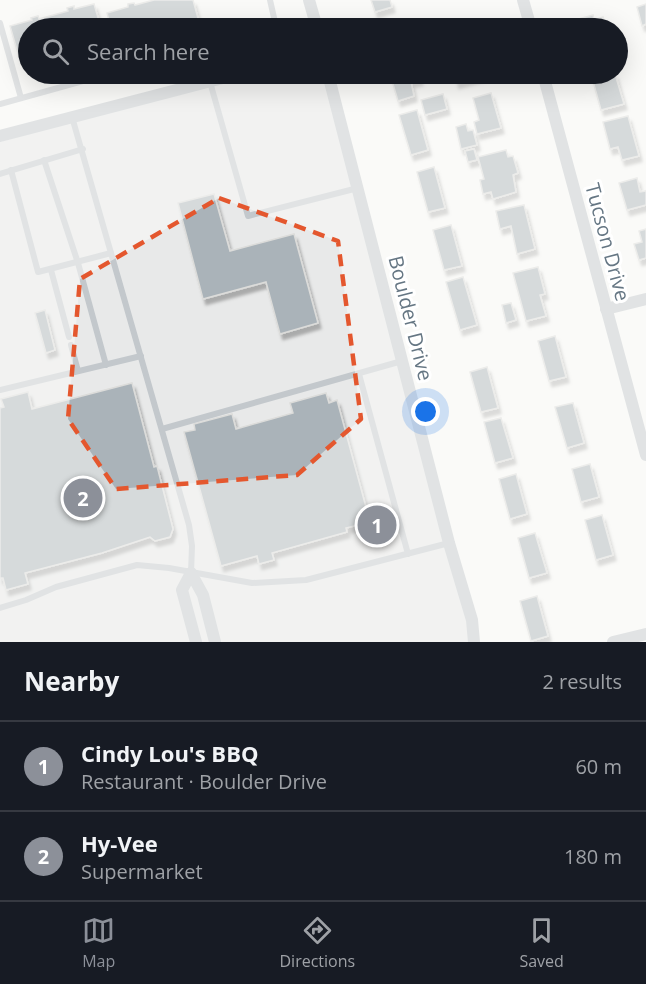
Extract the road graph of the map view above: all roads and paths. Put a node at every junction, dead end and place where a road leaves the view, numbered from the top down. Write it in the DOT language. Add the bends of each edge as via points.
graph roads {
  1 [pos="270,0"];
  2 [pos="309,0"];
  3 [pos="525,0"];
  4 [pos="274,18"];
  5 [pos="314,18"];
  6 [pos="529,18"];
  7 [pos="0,24"];
  8 [pos="72,84"];
  9 [pos="198,84"];
  10 [pos="211,84"];
  11 [pos="331,84"];
  12 [pos="546,84"];
  13 [pos="21,98"];
  14 [pos="0,104"];
  15 [pos="72,117"];
  16 [pos="0,136"];
  17 [pos="83,149"];
  18 [pos="44,160"];
  19 [pos="11,170"];
  20 [pos="0,174"];
  21 [pos="358,188"];
  22 [pos="111,253"];
  23 [pos="78,263"];
  24 [pos="51,270"];
  25 [pos="646,299"];
  26 [pos="606,309"];
  27 [pos="69,337"];
  28 [pos="71,345"];
  29 [pos="141,356"];
  30 [pos="402,361"];
  31 [pos="106,365"];
  32 [pos="78,372"];
  33 [pos="359,374"];
  34 [pos="0,390"];
  35 [pos="162,429"];
  36 [pos="646,456"];
  37 [pos="449,543"];
  38 [pos="408,554"];
  39 [pos="192,573"];
  40 [pos="0,608"];
  41 [pos="646,634"];
  42 [pos="629,640"];
  43 [pos="196,642"];
  44 [pos="215,642"];
  45 [pos="474,642"];
  46 [pos="613,642"];
  1 -- 4 [label="lane"];
  2 -- 5 [label="street"];
  3 -- 6 [label="street"];
  7 -- 13 [label="lane"];
  8 -- 13 [label="lane"];
  9 -- 15 [label="street"];
  10 -- 21 [label="lane" via="248,216"];
  11 -- 21 [label="street, Boulder Drive"];
  12 -- 26 [label="street, Tucson Drive"];
  13 -- 14 [label="lane"];
  15 -- 16 [label="street"];
  15 -- 17 [label="lane"];
  17 -- 18 [label="lane"];
  17 -- 22 [label="lane"];
  18 -- 19 [label="lane"];
  18 -- 23 [label="lane"];
  19 -- 20 [label="lane"];
  19 -- 24 [label="lane" via="38,272"];
  21 -- 30 [label="street, Boulder Drive"];
  22 -- 23 [label="lane"];
  22 -- 29 [label="lane"];
  23 -- 24 [label="lane"];
  23 -- 31 [label="lane"];
  24 -- 27 [label="lane"];
  25 -- 26 [label="street"];
  26 -- 36 [label="street, Tucson Drive"];
  28 -- 32 [label="lane"];
  29 -- 31 [label="lane"];
  29 -- 35 [label="lane"];
  30 -- 33 [label="lane"];
  30 -- 37 [label="street, Boulder Drive"];
  31 -- 32 [label="lane"];
  32 -- 34 [label="lane"];
  33 -- 35 [label="lane"];
  33 -- 38 [label="lane"];
  35 -- 39 [label="lane" via="189,525"];
  37 -- 38 [label="lane"];
  37 -- 45 [label="street, Boulder Drive" via="472,620"];
  38 -- 39 [label="lane" via="306,580 252,582"];
  39 -- 40 [label="lane" via="137,565 77,580"];
  39 -- 43 [label="street" via="182,590"];
  39 -- 44 [label="street" via="203,595"];
  41 -- 42 [label="street"];
  42 -- 46 [label="street"];
}
